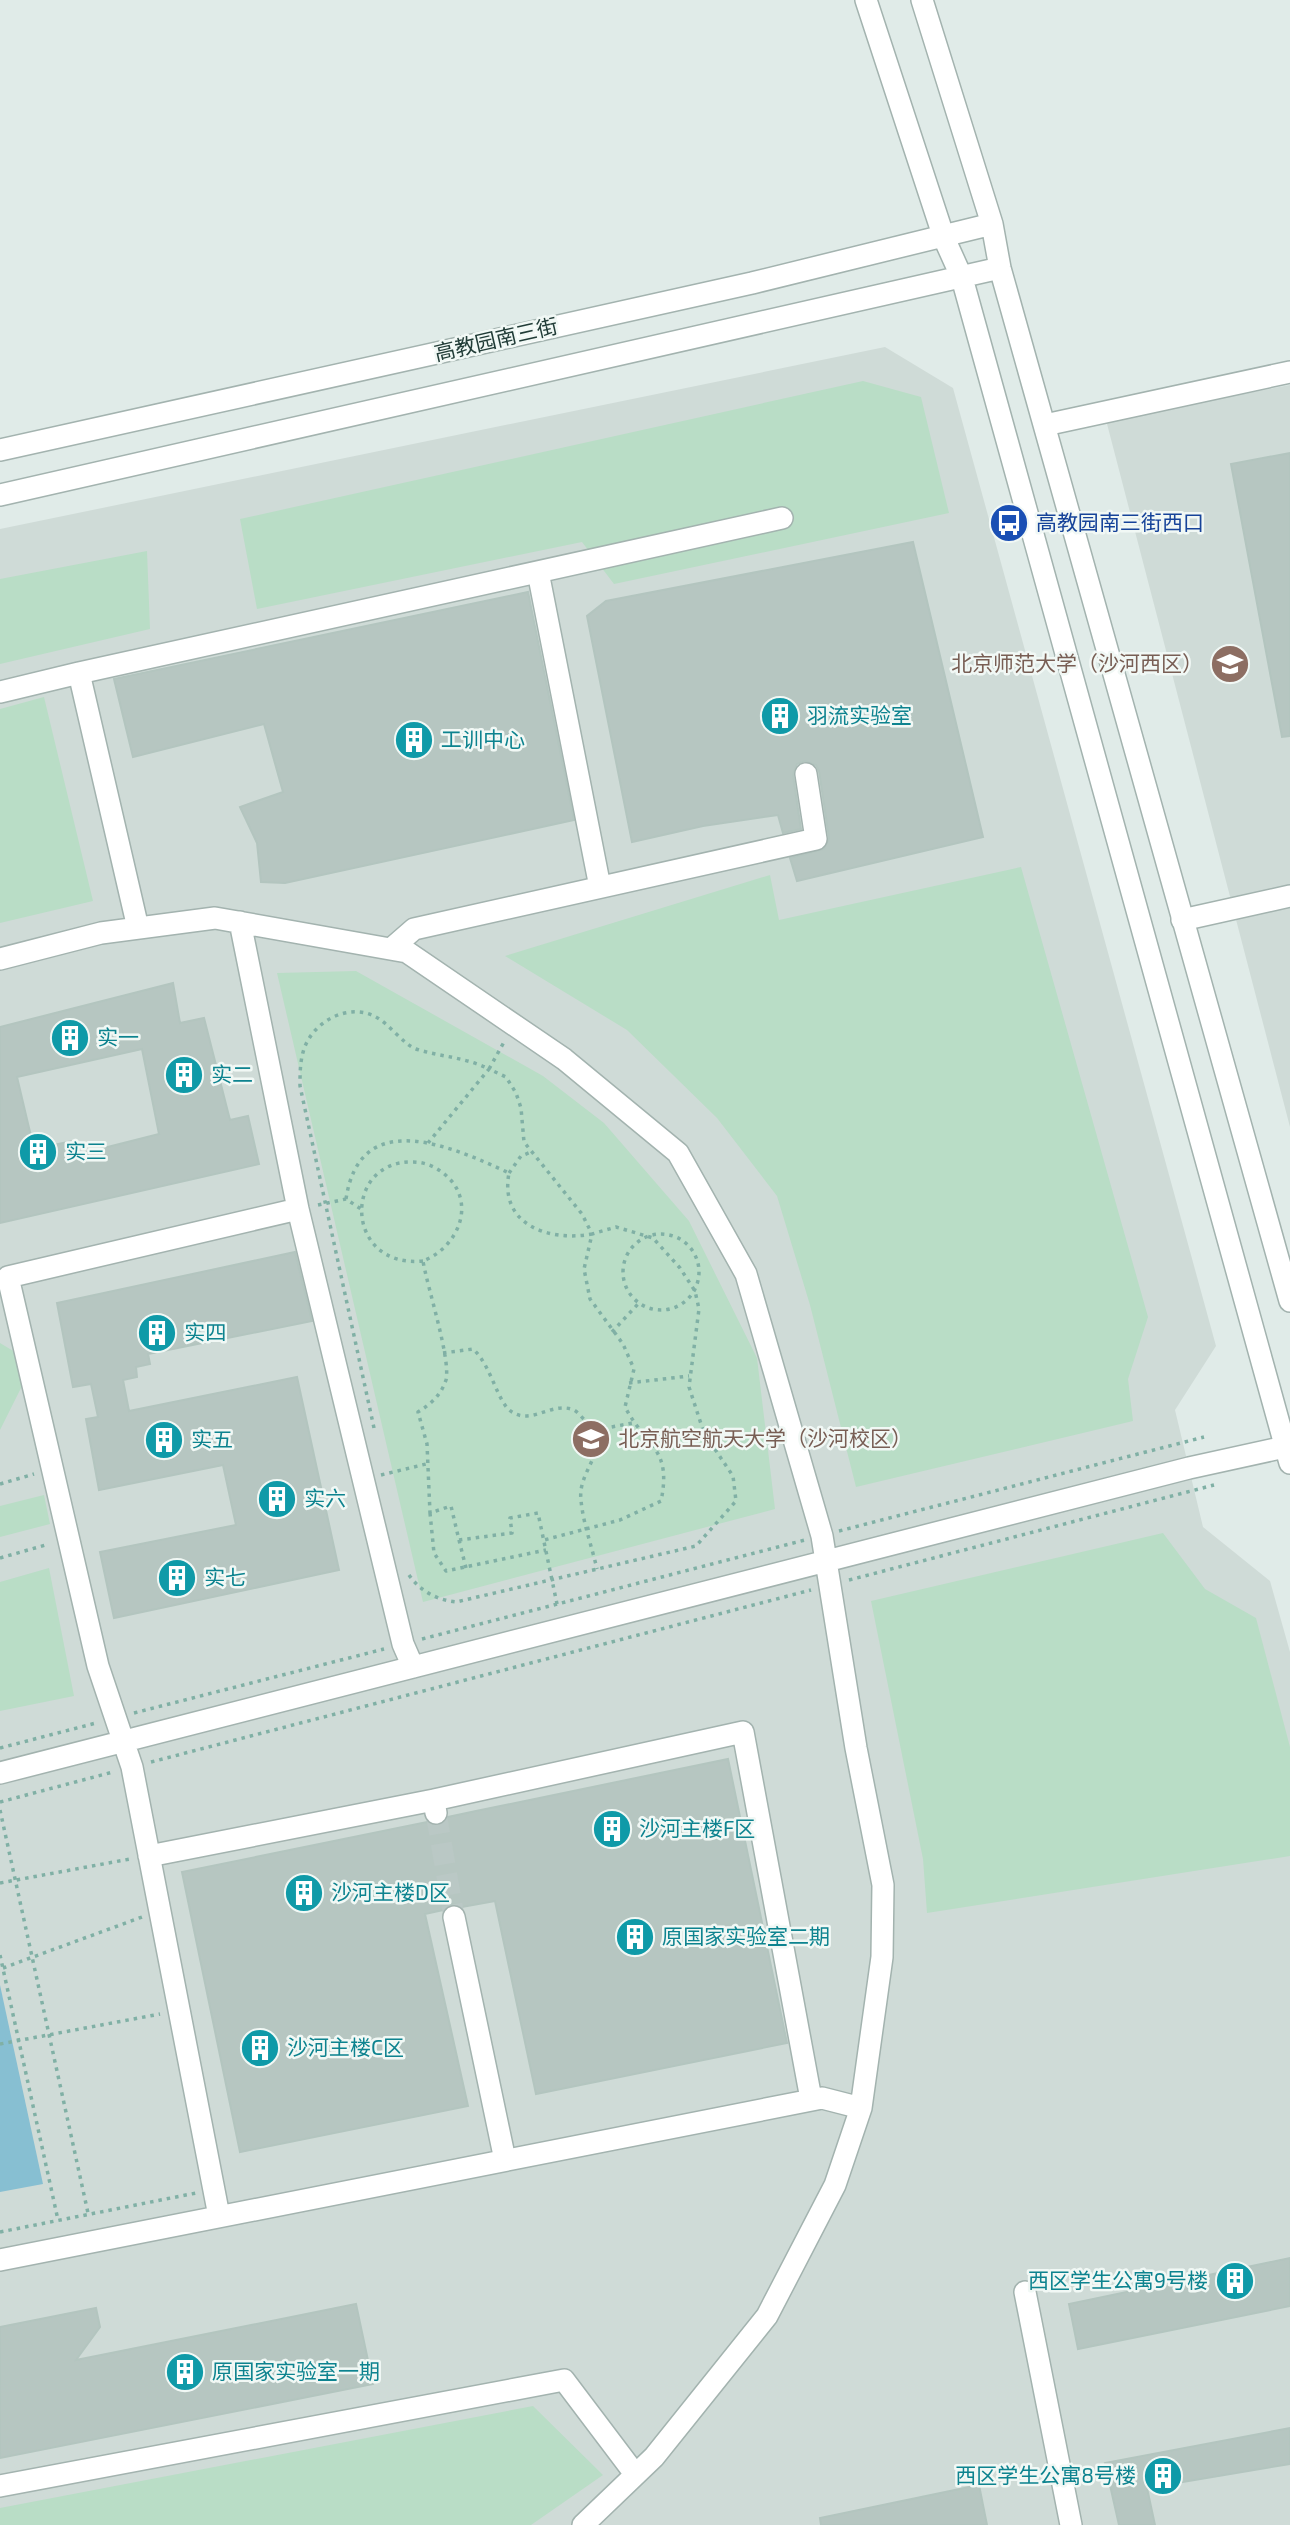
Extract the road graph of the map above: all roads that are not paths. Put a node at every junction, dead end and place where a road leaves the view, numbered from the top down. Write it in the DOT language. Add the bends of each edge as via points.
graph roads {
  1 [pos="866,0"];
  2 [pos="922,0"];
  3 [pos="992,225"];
  4 [pos="944,238"];
  5 [pos="1000,268"];
  6 [pos="962,278"];
  7 [pos="1290,372"];
  8 [pos="1045,425"];
  9 [pos="0,450"];
  10 [pos="0,495"];
  11 [pos="782,518"];
  12 [pos="538,572"];
  13 [pos="79,673"];
  14 [pos="0,692"];
  15 [pos="806,774"];
  16 [pos="600,887"];
  17 [pos="1290,896"];
  18 [pos="1182,920"];
  19 [pos="240,922"];
  20 [pos="138,928"];
  21 [pos="391,949"];
  22 [pos="0,959"];
  23 [pos="298,1209"];
  24 [pos="1290,1301"];
  25 [pos="1289,1450"];
  26 [pos="825,1561"];
  27 [pos="412,1667"];
  28 [pos="121,1742"];
  29 [pos="0,1773"];
  30 [pos="143,1857"];
  31 [pos="454,1917"];
  32 [pos="811,2099"];
  33 [pos="861,2108"];
  34 [pos="505,2160"];
  35 [pos="219,2216"];
  36 [pos="0,2260"];
  37 [pos="1025,2292"];
  38 [pos="635,2474"];
  39 [pos="0,2486"];
  40 [pos="583,2525"];
  41 [pos="1071,2525"];
  1 -- 4 [label="street"];
  2 -- 3 [label="street"];
  3 -- 4 [label="street, 高教园南三街"];
  3 -- 5 [label="street"];
  4 -- 6 [label="street"];
  4 -- 9 [label="street, 高教园南三街"];
  5 -- 6 [label="street, 高教园南三街"];
  5 -- 8 [label="street"];
  6 -- 10 [label="street, 高教园南三街"];
  6 -- 25 [label="street"];
  7 -- 8 [label="street"];
  8 -- 18 [label="street"];
  11 -- 12 [label="street"];
  12 -- 13 [label="street"];
  12 -- 16 [label="street"];
  13 -- 14 [label="street"];
  13 -- 20 [label="street"];
  15 -- 16 [label="street" via="816,839"];
  16 -- 21 [label="street" via="414,929"];
  17 -- 18 [label="street"];
  18 -- 24 [label="street"];
  19 -- 20 [label="street" via="215,918"];
  19 -- 21 [label="street"];
  19 -- 23 [label="street"];
  20 -- 22 [label="street"];
  21 -- 26 [label="street" via="407,952 564,1059 678,1153 747,1274 822,1536"];
  23 -- 27 [label="street" via="373,1477 403,1644"];
  23 -- 28 [label="street" via="8,1277 98,1666"];
  25 -- 26 [label="street" via="1189,1468"];
  26 -- 27 [label="street"];
  26 -- 33 [label="street" via="883,1885 882,1957"];
  27 -- 28 [label="street"];
  28 -- 29 [label="street"];
  28 -- 30 [label="street" via="132,1767"];
  30 -- 32 [label="street" via="435,1806 743,1732"];
  30 -- 35 [label="street"];
  31 -- 34 [label="street"];
  32 -- 33 [label="street"];
  32 -- 34 [label="street"];
  33 -- 38 [label="street" via="835,2185 767,2316 654,2457"];
  34 -- 35 [label="street"];
  35 -- 36 [label="street"];
  37 -- 41 [label="street"];
  38 -- 39 [label="street" via="564,2380"];
  38 -- 40 [label="street"];
}
